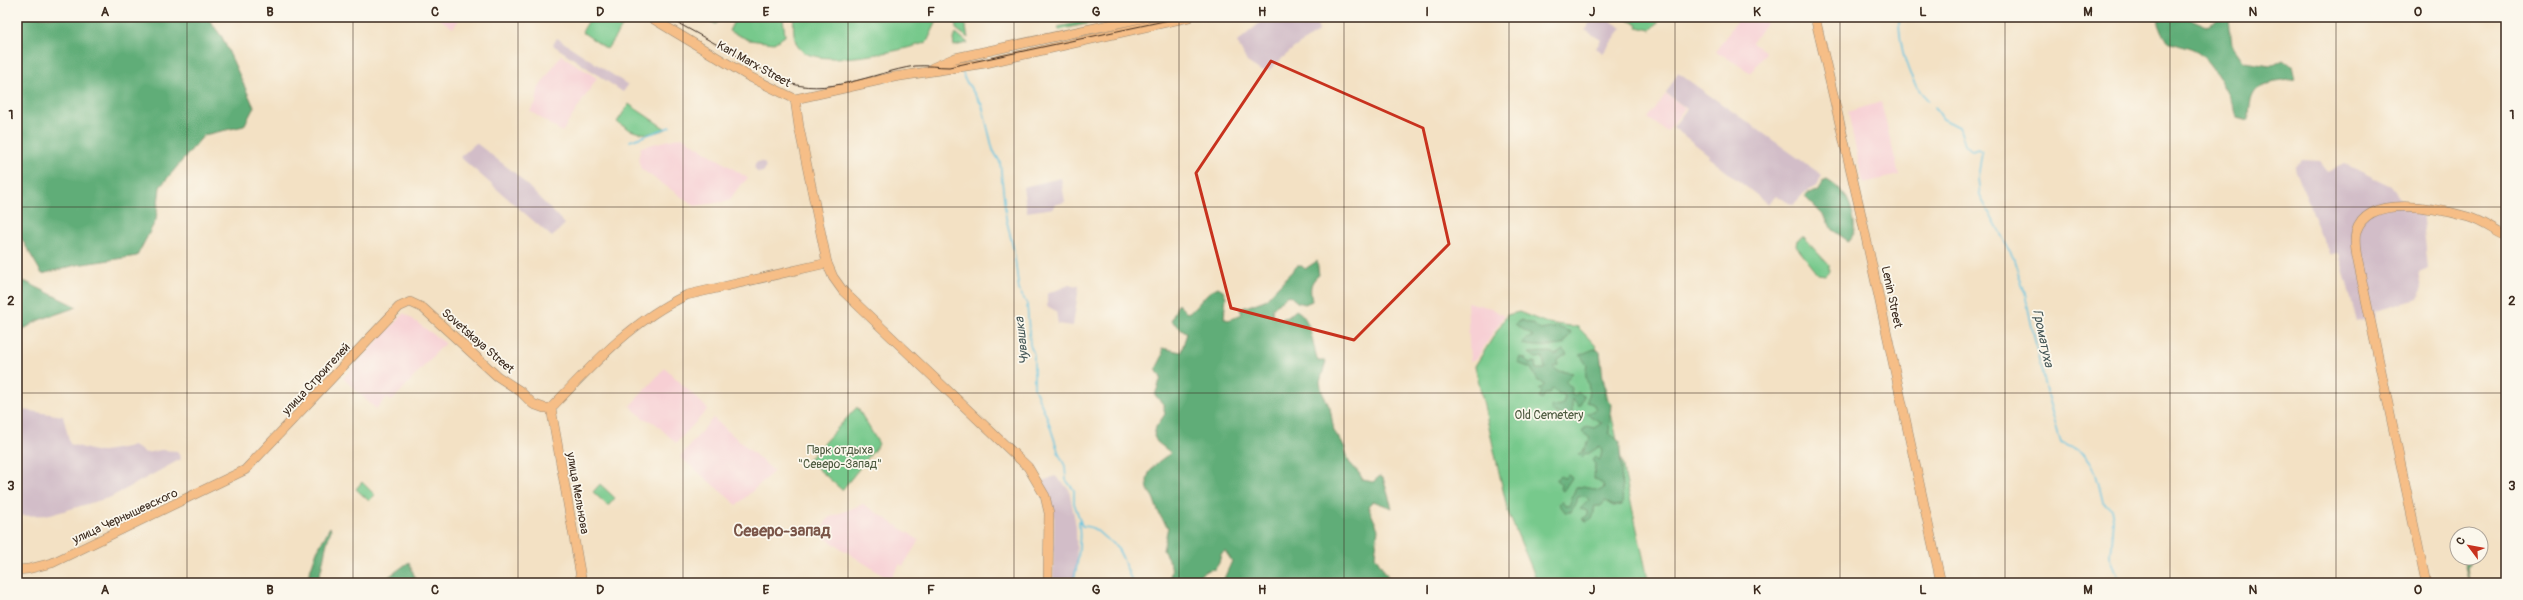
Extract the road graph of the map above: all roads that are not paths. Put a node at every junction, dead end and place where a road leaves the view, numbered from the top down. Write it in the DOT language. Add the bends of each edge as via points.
graph roads {
  1 [pos="650,17"];
  2 [pos="1146,17"];
  3 [pos="1189,17"];
  4 [pos="1815,17"];
  5 [pos="926,71"];
  6 [pos="795,99"];
  7 [pos="2506,236"];
  8 [pos="827,263"];
  9 [pos="410,302"];
  10 [pos="551,408"];
  11 [pos="239,474"];
  12 [pos="17,570"];
  13 [pos="582,583"];
  14 [pos="1048,583"];
  15 [pos="1941,583"];
  16 [pos="2426,583"];
  1 -- 6 [label="main road, Karl Marx Street" via="748,76"];
  2 -- 5 [label="main road, Karl Marx Street" via="955,58"];
  3 -- 5 [label="main road, Karl Marx Street" via="986,63"];
  4 -- 15 [label="main road, Lenin Street"];
  5 -- 6 [label="main road, Karl Marx Street"];
  6 -- 8 [label="main road"];
  7 -- 16 [label="main road" via="2469,217 2407,205 2391,207 2366,217 2360,224 2355,240"];
  8 -- 10 [label="main road" via="687,295 666,304 621,339"];
  8 -- 14 [label="main road" via="843,291 1028,467 1045,496 1049,513"];
  9 -- 10 [label="main road, Sovetskaya Street" via="423,308 497,376 520,391 533,404"];
  9 -- 11 [label="main road, улица Строителей" via="399,307"];
  10 -- 13 [label="main road, улица Мельнова"];
  11 -- 12 [label="main road, улица Чернышевского" via="52,563 28,570"];
}
